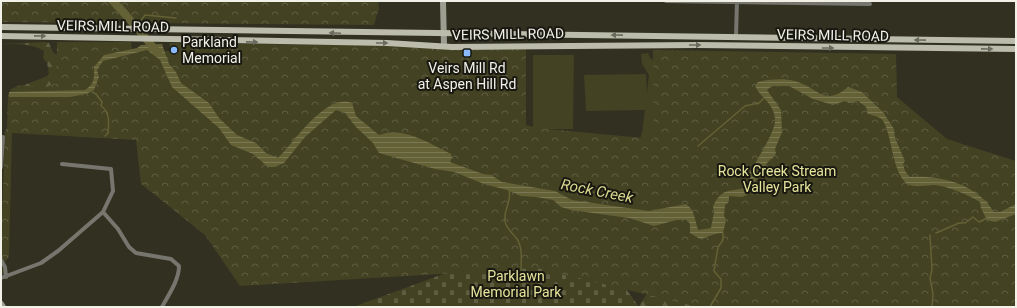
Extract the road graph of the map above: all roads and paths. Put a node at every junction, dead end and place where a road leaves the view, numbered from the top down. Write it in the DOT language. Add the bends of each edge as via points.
graph roads {
  1 [pos="443,1"];
  2 [pos="666,1"];
  3 [pos="681,1"];
  4 [pos="737,2"];
  5 [pos="792,2"];
  6 [pos="847,2"];
  7 [pos="870,4"];
  8 [pos="1,28"];
  9 [pos="444,33"];
  10 [pos="1,36"];
  11 [pos="736,36"];
  12 [pos="761,37"];
  13 [pos="861,39"];
  14 [pos="1016,41"];
  15 [pos="444,46"];
  16 [pos="761,46"];
  17 [pos="861,47"];
  18 [pos="1016,50"];
  19 [pos="3,137"];
  20 [pos="62,164"];
  21 [pos="1,167"];
  22 [pos="104,212"];
  23 [pos="1,260"];
  24 [pos="6,277"];
  25 [pos="1,278"];
  26 [pos="1,304"];
  27 [pos="3,307"];
  28 [pos="162,307"];
  1 -- 9 [label="street"];
  2 -- 3 [label="street"];
  3 -- 4 [label="street"];
  4 -- 5 [label="street"];
  4 -- 11 [label="street"];
  5 -- 6 [label="street"];
  6 -- 7 [label="street"];
  9 -- 8 [label="main road, VEIRS MILL ROAD, one-way"];
  11 -- 9 [label="main road, VEIRS MILL ROAD, one-way"];
  9 -- 15 [label="street"];
  10 -- 15 [label="main road, VEIRS MILL ROAD, one-way"];
  11 -- 12 [label="main road, VEIRS MILL ROAD"];
  12 -- 13 [label="main road, VEIRS MILL ROAD"];
  12 -- 16 [label="main road"];
  14 -- 13 [label="main road, VEIRS MILL ROAD, one-way"];
  13 -- 17 [label="main road"];
  15 -- 16 [label="main road, VEIRS MILL ROAD, one-way"];
  16 -- 17 [label="main road, VEIRS MILL ROAD, one-way"];
  17 -- 18 [label="main road, VEIRS MILL ROAD, one-way"];
  19 -- 21 [label="street"];
  20 -- 22 [label="street" via="111,169 113,191"];
  22 -- 24 [label="street" via="41,263"];
  22 -- 28 [label="street" via="136,253 171,259 179,266 175,282"];
  23 -- 24 [label="street"];
  24 -- 25 [label="street"];
  26 -- 27 [label="street"];
}
